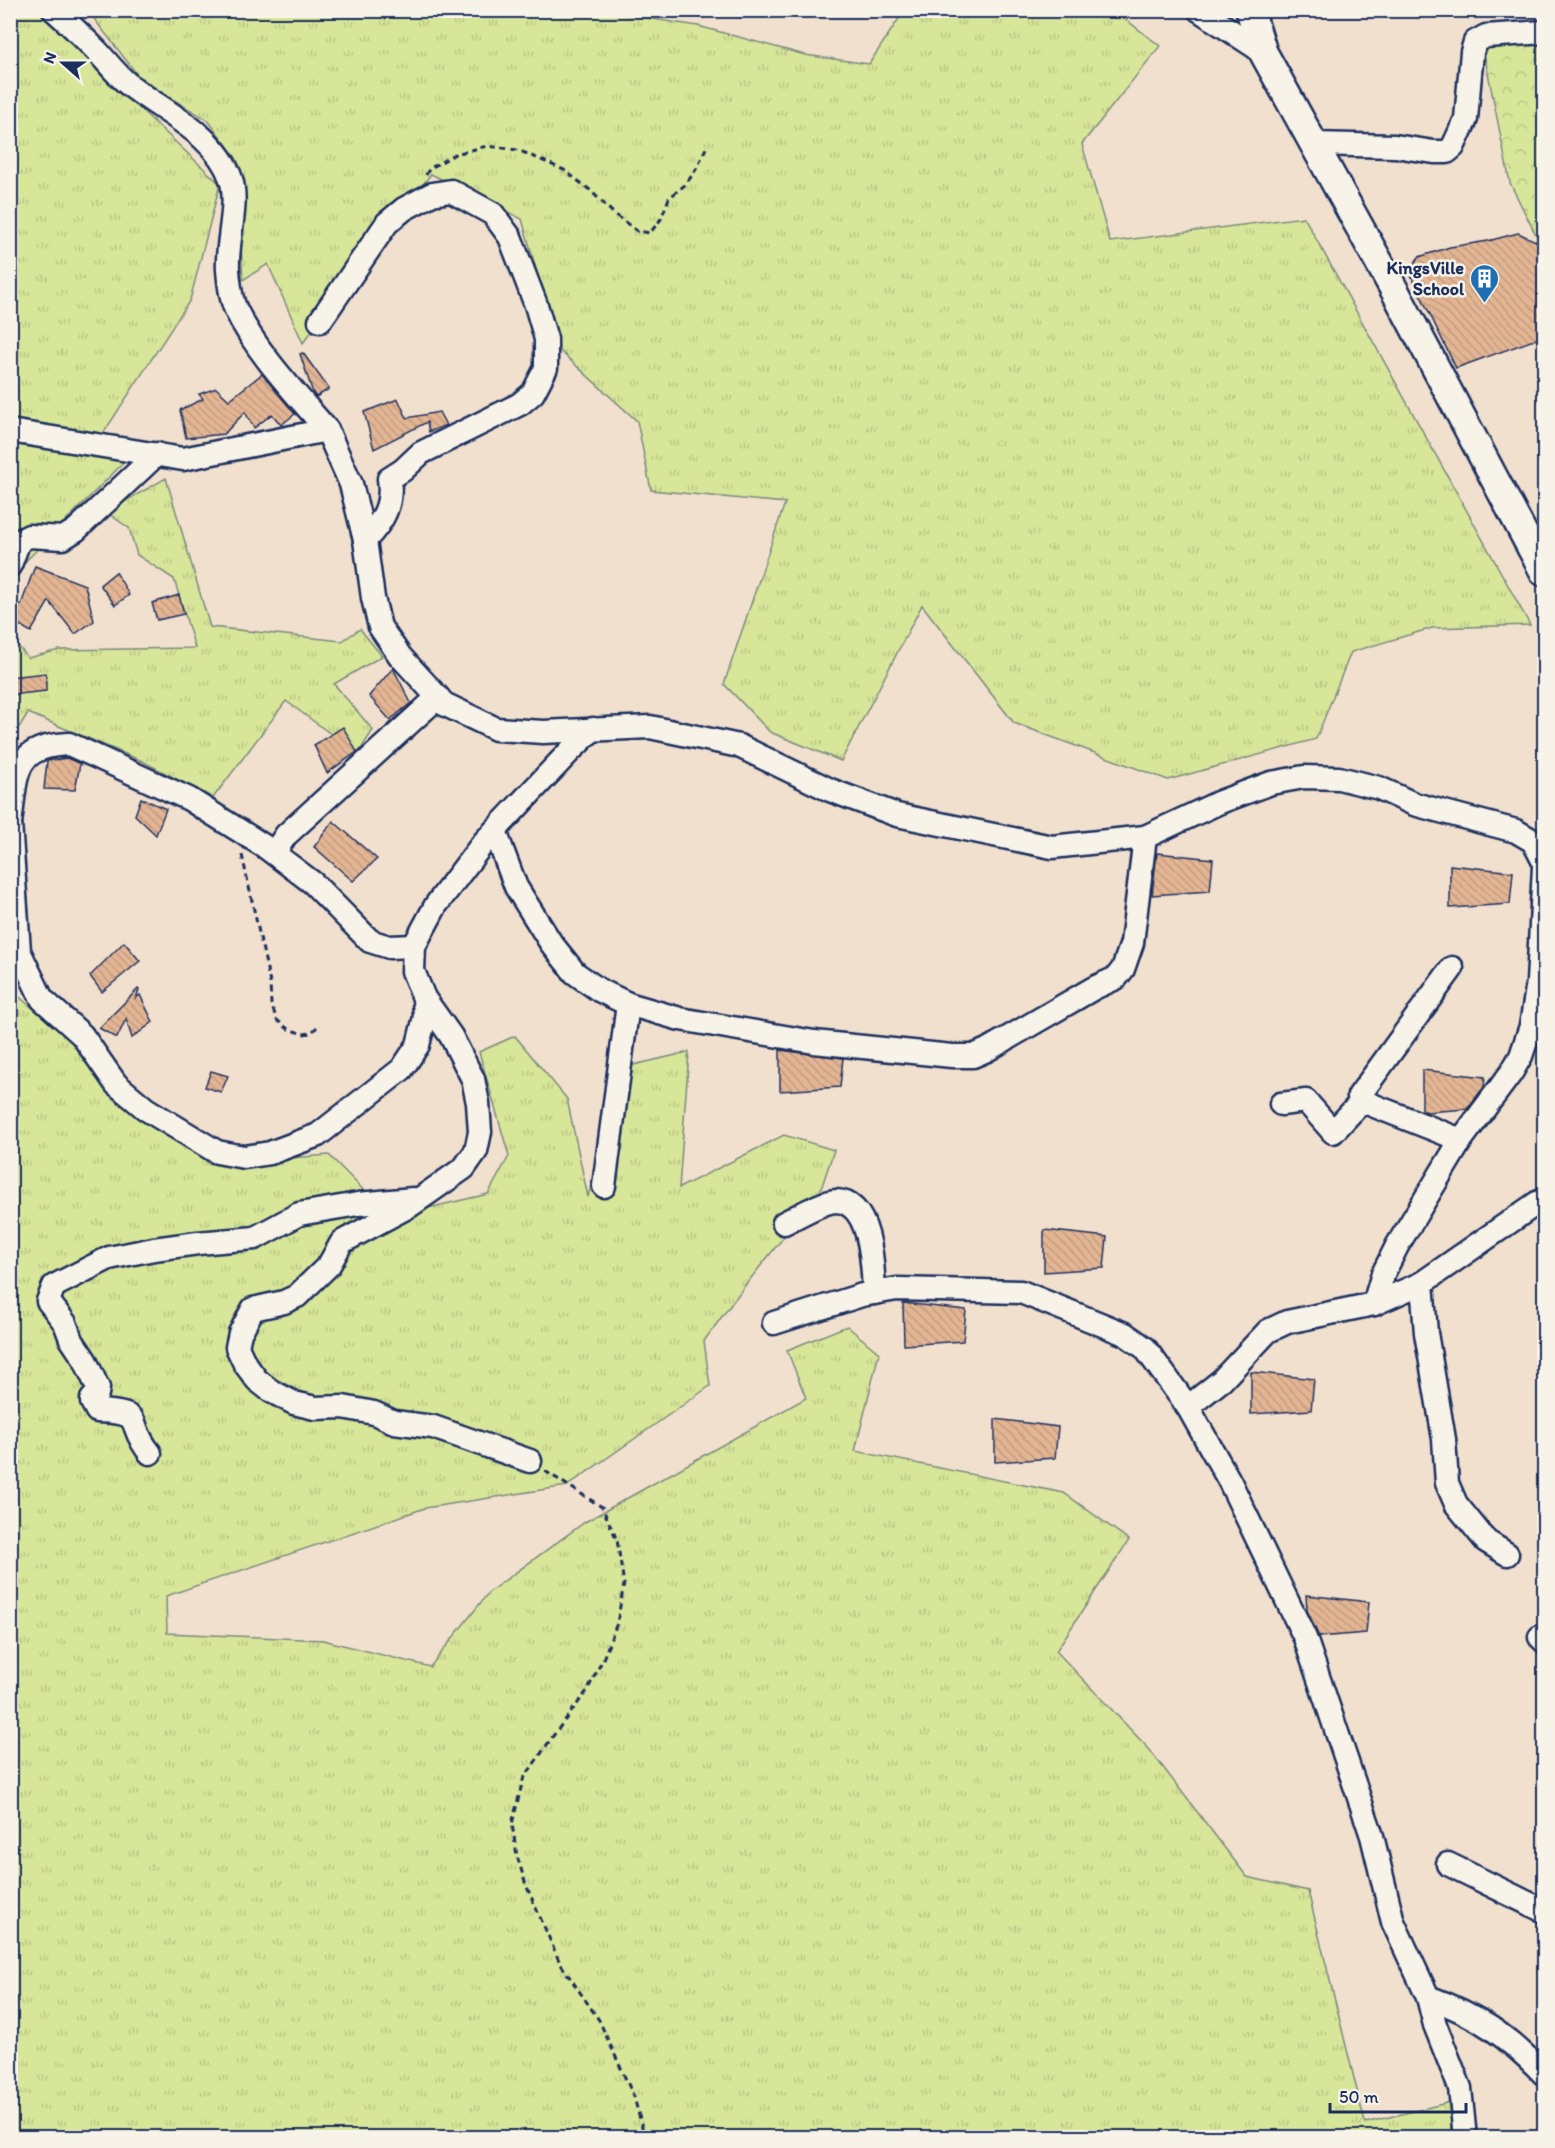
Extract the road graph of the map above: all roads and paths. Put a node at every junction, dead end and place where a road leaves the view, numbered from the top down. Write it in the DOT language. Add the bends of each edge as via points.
graph roads {
  1 [pos="54,10"];
  2 [pos="1199,10"];
  3 [pos="1250,10"];
  4 [pos="1545,32"];
  5 [pos="1263,52"];
  6 [pos="1313,144"];
  7 [pos="706,148"];
  8 [pos="423,179"];
  9 [pos="320,321"];
  10 [pos="327,430"];
  11 [pos="10,431"];
  12 [pos="157,454"];
  13 [pos="389,478"];
  14 [pos="351,484"];
  15 [pos="365,540"];
  16 [pos="10,565"];
  17 [pos="1545,572"];
  18 [pos="438,697"];
  19 [pos="593,729"];
  20 [pos="10,823"];
  21 [pos="495,831"];
  22 [pos="244,833"];
  23 [pos="1145,837"];
  24 [pos="274,853"];
  25 [pos="1545,864"];
  26 [pos="414,946"];
  27 [pos="1452,968"];
  28 [pos="424,998"];
  29 [pos="628,1004"];
  30 [pos="317,1027"];
  31 [pos="1362,1101"];
  32 [pos="1281,1104"];
  33 [pos="1461,1140"];
  34 [pos="604,1186"];
  35 [pos="421,1198"];
  36 [pos="1545,1200"];
  37 [pos="784,1223"];
  38 [pos="1422,1283"];
  39 [pos="874,1293"];
  40 [pos="1374,1304"];
  41 [pos="774,1323"];
  42 [pos="1188,1407"];
  43 [pos="150,1453"];
  44 [pos="530,1461"];
  45 [pos="1507,1554"];
  46 [pos="1448,1864"];
  47 [pos="1545,1911"];
  48 [pos="1428,1997"];
  49 [pos="1545,2074"];
  50 [pos="645,2138"];
  51 [pos="1465,2138"];
  1 -- 10 [label="street" via="127,83 199,134 219,159 231,180 233,214 228,270 235,308 248,332"];
  2 -- 5 [label="street"];
  3 -- 5 [label="main road"];
  4 -- 6 [label="street" via="1486,36 1475,42 1466,119 1454,147 1447,152"];
  5 -- 6 [label="main road"];
  6 -- 17 [label="main road"];
  7 -- 8 [label="path" via="698,168 669,198 650,233 637,231 564,170 518,150 487,146 455,154 429,169"];
  9 -- 13 [label="street" via="387,223 432,194 451,191 493,214 510,237 546,339 546,368 540,381 520,404 421,453"];
  10 -- 12 [label="street" via="194,458"];
  10 -- 14 [label="street"];
  11 -- 12 [label="street"];
  12 -- 16 [label="street" via="76,530 63,538 29,536 19,541"];
  13 -- 14 [label="street"];
  13 -- 15 [label="street" via="391,495 385,511"];
  14 -- 15 [label="street"];
  15 -- 18 [label="street" via="380,627 400,656"];
  18 -- 19 [label="street" via="444,704 496,729"];
  18 -- 24 [label="street" via="286,835"];
  19 -- 21 [label="street"];
  19 -- 23 [label="street" via="650,727 739,746 830,790 897,815 1052,847"];
  20 -- 22 [label="street" via="18,769 25,759 50,745 69,744 189,799"];
  20 -- 28 [label="street" via="19,951 42,999 82,1035 116,1084 146,1109 218,1152 244,1157 270,1153 318,1135 402,1069 418,1046 425,1017"];
  21 -- 26 [label="street" via="436,905"];
  21 -- 29 [label="street" via="516,887 551,943 575,973"];
  22 -- 24 [label="street"];
  22 -- 30 [label="path" via="240,848 277,1020 303,1034"];
  23 -- 25 [label="street" via="1271,783 1304,777 1340,778 1379,788 1414,804 1516,831 1533,841"];
  23 -- 29 [label="street" via="1132,943 1116,978 973,1056 814,1042 680,1019"];
  24 -- 26 [label="street" via="313,883 370,941 389,947"];
  25 -- 33 [label="street" via="1538,982 1531,1026 1511,1073"];
  26 -- 28 [label="street" via="413,971"];
  27 -- 31 [label="street" via="1359,1096"];
  28 -- 35 [label="street" via="451,1036 473,1079 480,1132 476,1150 464,1168"];
  29 -- 34 [label="street"];
  31 -- 32 [label="street" via="1334,1132 1306,1101"];
  31 -- 33 [label="street"];
  33 -- 40 [label="street" via="1397,1246"];
  35 -- 43 [label="street" via="299,1214 255,1238 198,1242 109,1258 54,1286 48,1301 65,1323 98,1388 92,1399 93,1407 130,1416 136,1423 139,1440"];
  35 -- 44 [label="street" via="342,1242 329,1264 297,1296 253,1309 237,1347 244,1364 271,1391 294,1403 315,1408 343,1407 394,1422 433,1427"];
  36 -- 38 [label="street"];
  37 -- 39 [label="street" via="836,1201 850,1206 860,1216 869,1237"];
  38 -- 40 [label="street"];
  38 -- 45 [label="street" via="1447,1484 1456,1504 1486,1541"];
  39 -- 41 [label="street"];
  39 -- 42 [label="street" via="897,1289 1021,1292 1125,1334 1145,1348"];
  40 -- 42 [label="street" via="1287,1322 1269,1331 1222,1380"];
  42 -- 48 [label="street" via="1230,1482 1305,1638 1372,1836 1393,1922"];
  44 -- 50 [label="path" via="602,1507 617,1540 624,1584 617,1623 587,1691 523,1780 512,1824 517,1856 560,1963 598,2020 629,2088"];
  46 -- 47 [label="street"];
  48 -- 49 [label="street" via="1478,2019 1516,2045"];
  48 -- 51 [label="street" via="1460,2088"];
}
